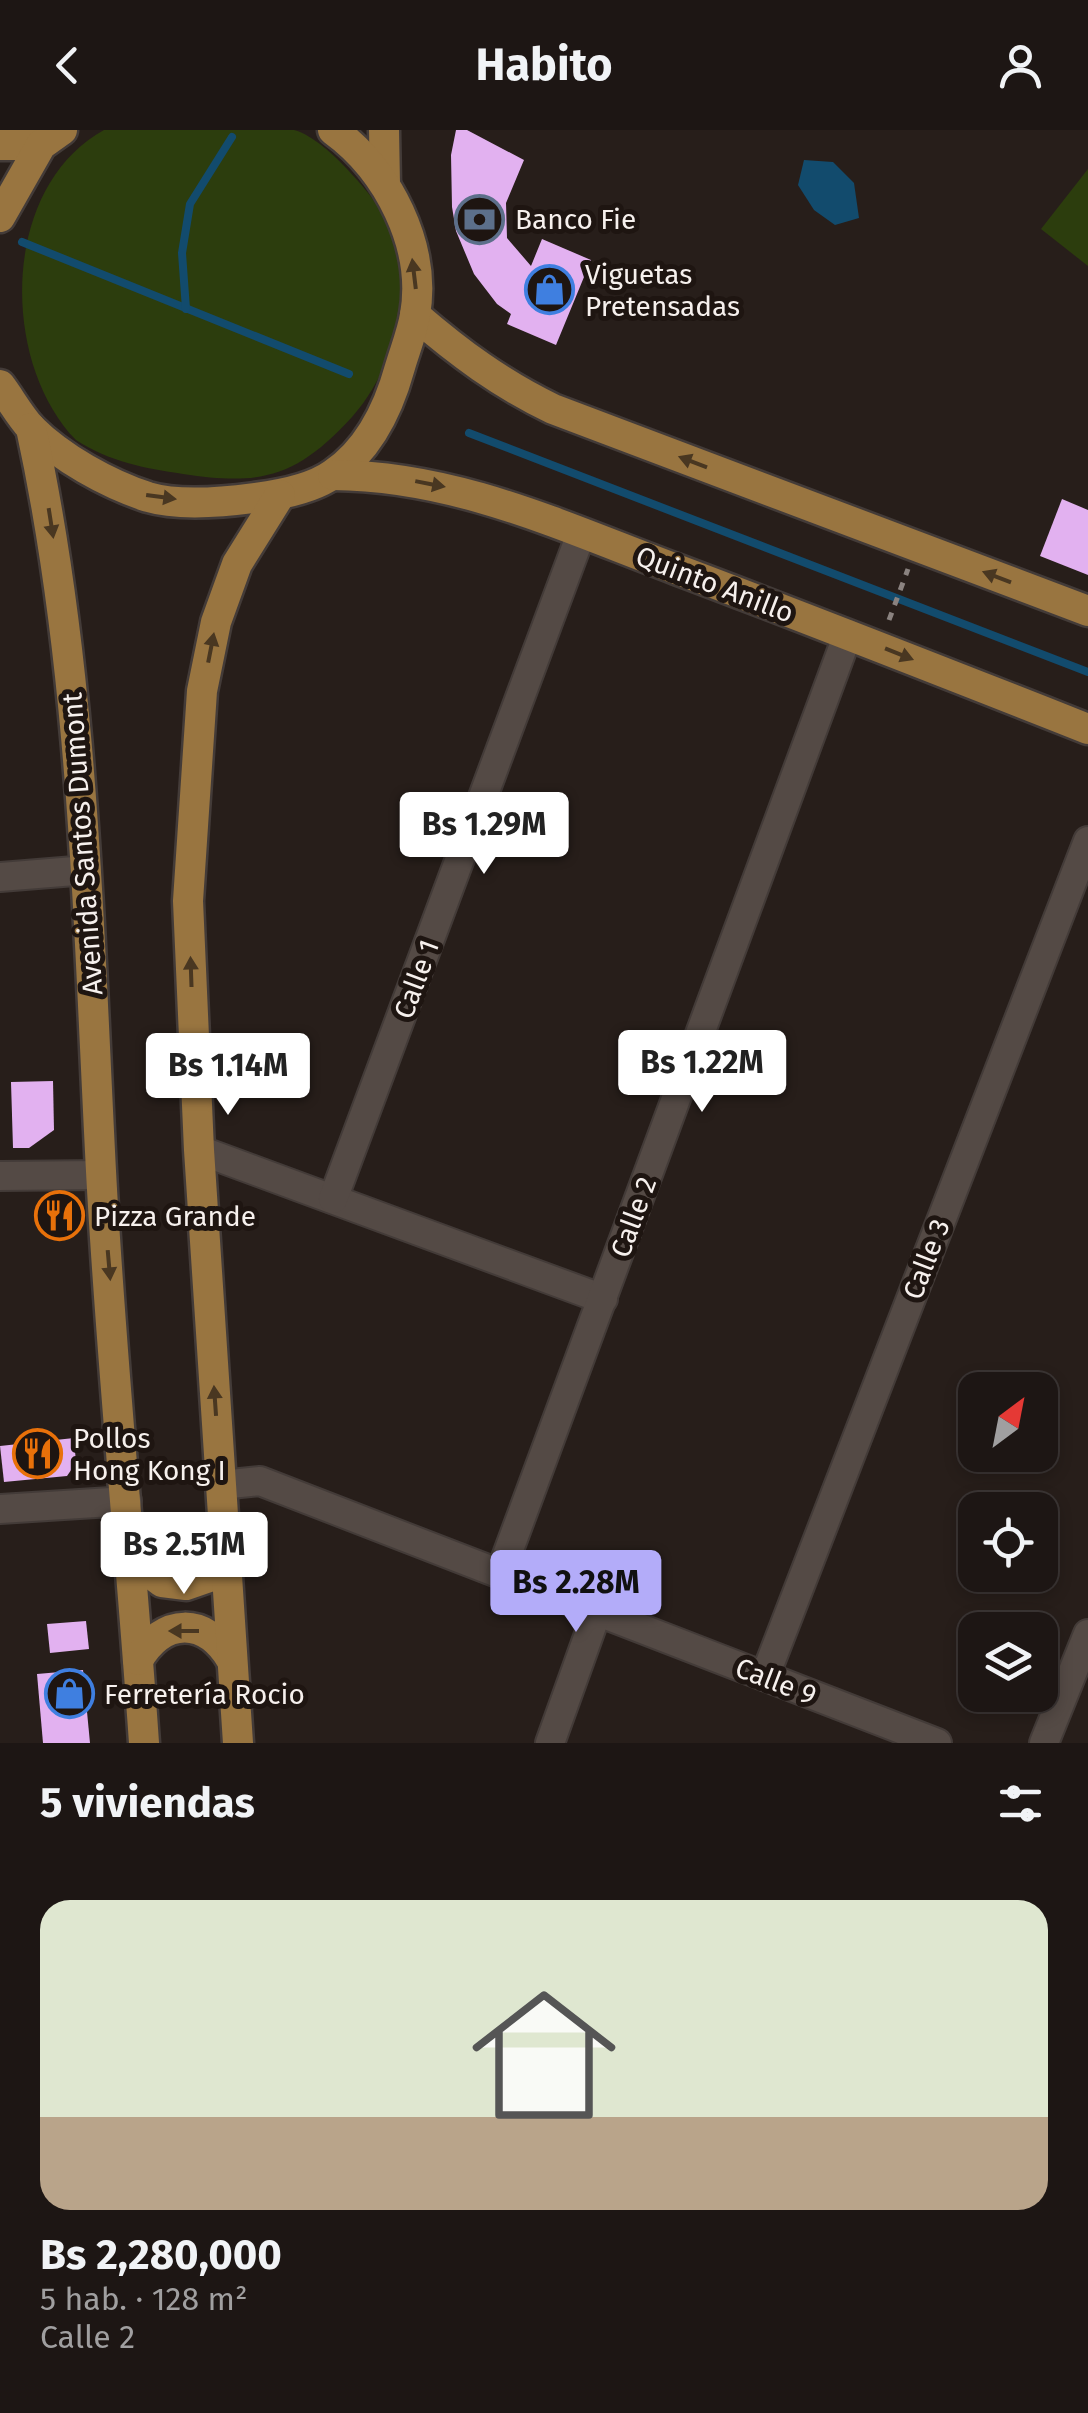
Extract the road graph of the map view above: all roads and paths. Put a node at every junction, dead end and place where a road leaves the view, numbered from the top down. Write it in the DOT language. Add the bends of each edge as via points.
graph roads {
  1 [pos="333,130"];
  2 [pos="384,130"];
  3 [pos="51,138"];
  4 [pos="0,146"];
  5 [pos="385,184"];
  6 [pos="0,216"];
  7 [pos="415,315"];
  8 [pos="0,384"];
  9 [pos="31,428"];
  10 [pos="333,474"];
  11 [pos="280,495"];
  12 [pos="581,534"];
  13 [pos="906,575"];
  14 [pos="1088,611"];
  15 [pos="887,627"];
  16 [pos="848,634"];
  17 [pos="1088,729"];
  18 [pos="1088,841"];
  19 [pos="87,870"];
  20 [pos="0,877"];
  21 [pos="199,1150"];
  22 [pos="102,1175"];
  23 [pos="0,1176"];
  24 [pos="334,1200"];
  25 [pos="603,1299"];
  26 [pos="220,1485"];
  27 [pos="127,1501"];
  28 [pos="0,1510"];
  29 [pos="131,1546"];
  30 [pos="226,1560"];
  31 [pos="500,1574"];
  32 [pos="597,1612"];
  33 [pos="1088,1634"];
  34 [pos="138,1660"];
  35 [pos="231,1660"];
  36 [pos="765,1676"];
  37 [pos="144,1743"];
  38 [pos="238,1743"];
  39 [pos="550,1743"];
  40 [pos="938,1743"];
  41 [pos="1044,1743"];
  1 -- 5 [label="main road"];
  2 -- 5 [label="main road"];
  3 -- 4 [label="main road"];
  3 -- 6 [label="main road"];
  7 -- 5 [label="main road, one-way" via="416,279 405,226"];
  7 -- 10 [label="main road" via="391,398 370,438"];
  14 -- 7 [label="main road, one-way" via="553,409 465,358"];
  8 -- 9 [label="main road"];
  9 -- 11 [label="main road, one-way" via="81,466 150,498 219,502"];
  9 -- 19 [label="main road, Avenida Santos Dumont, one-way" via="52,521 80,748"];
  10 -- 11 [label="main road"];
  10 -- 12 [label="main road, Quinto Anillo, one-way" via="380,475 466,492"];
  21 -- 11 [label="main road, one-way" via="188,901 202,691 216,622 238,564"];
  12 -- 16 [label="main road, Quinto Anillo"];
  12 -- 24 [label="street, Calle 1"];
  13 -- 15 [label="path"];
  16 -- 17 [label="main road, Quinto Anillo, one-way"];
  16 -- 25 [label="street, Calle 2"];
  18 -- 36 [label="street, Calle 3"];
  19 -- 20 [label="street"];
  19 -- 22 [label="main road, Avenida Santos Dumont"];
  21 -- 24 [label="street"];
  26 -- 21 [label="main road, one-way"];
  22 -- 23 [label="street"];
  22 -- 27 [label="main road, Avenida Santos Dumont, one-way"];
  24 -- 25 [label="street"];
  25 -- 31 [label="street, Calle 2"];
  26 -- 30 [label="main road"];
  26 -- 31 [label="street, Calle 9" via="260,1481"];
  27 -- 28 [label="street"];
  27 -- 29 [label="main road, Avenida Santos Dumont"];
  29 -- 30 [label="main road" via="142,1567 162,1582 210,1578"];
  29 -- 34 [label="main road, Avenida Santos Dumont"];
  30 -- 35 [label="main road"];
  31 -- 32 [label="street, Calle 9"];
  32 -- 36 [label="street, Calle 9"];
  32 -- 39 [label="street"];
  33 -- 41 [label="street"];
  35 -- 34 [label="main road, one-way" via="220,1642 184,1627 156,1637"];
  34 -- 37 [label="main road, Avenida Santos Dumont"];
  35 -- 38 [label="main road"];
  36 -- 40 [label="street, Calle 9"];
}
